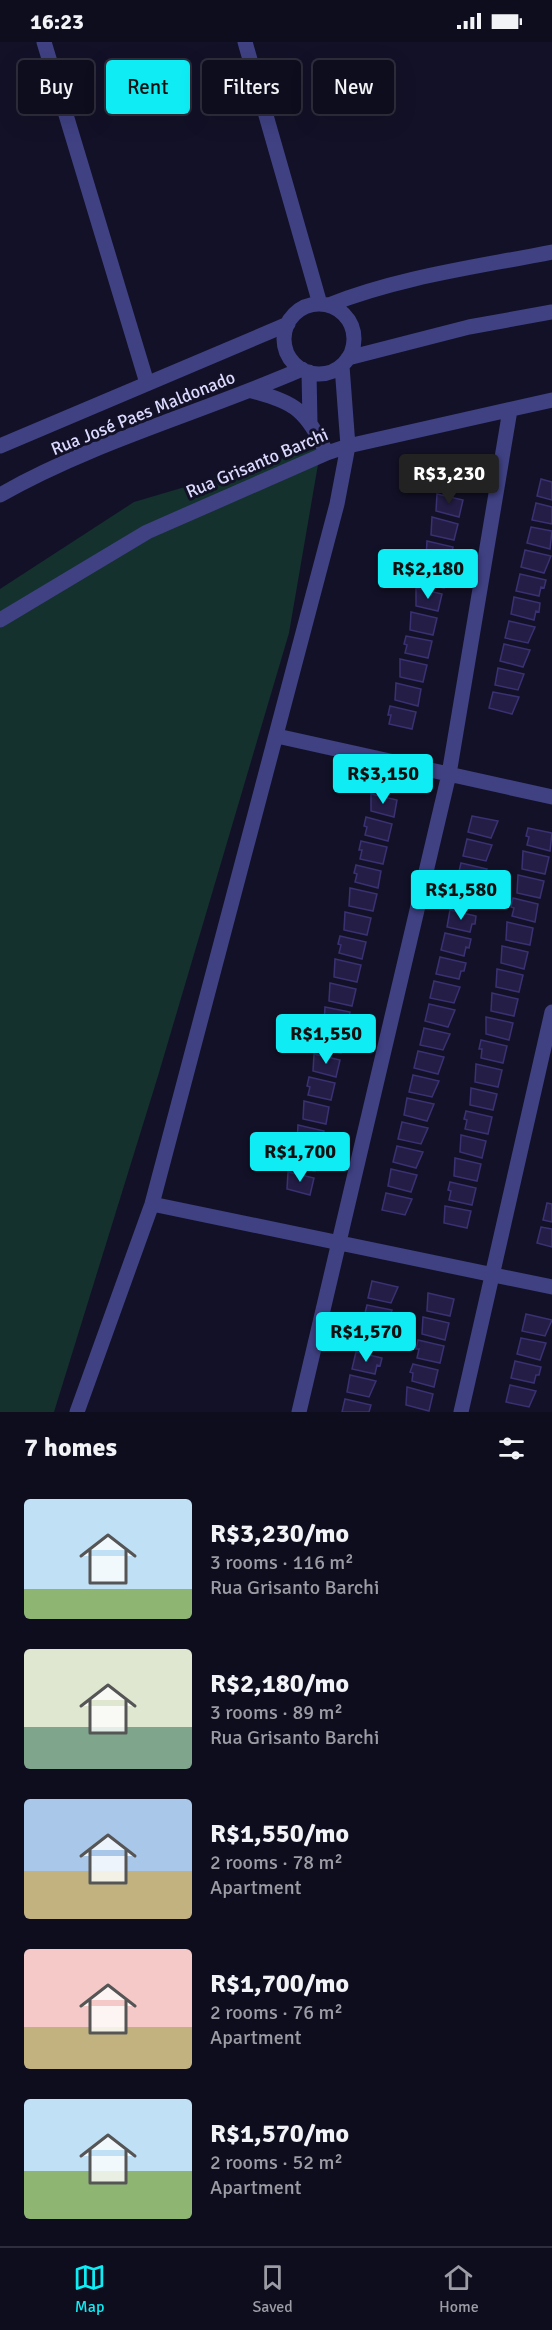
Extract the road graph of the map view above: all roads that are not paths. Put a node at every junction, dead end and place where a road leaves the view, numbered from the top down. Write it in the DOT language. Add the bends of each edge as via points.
graph roads {
  1 [pos="44,42"];
  2 [pos="245,42"];
  3 [pos="552,252"];
  4 [pos="324,304"];
  5 [pos="552,312"];
  6 [pos="288,324"];
  7 [pos="345,362"];
  8 [pos="305,370"];
  9 [pos="147,383"];
  10 [pos="252,391"];
  11 [pos="552,400"];
  12 [pos="510,410"];
  13 [pos="310,423"];
  14 [pos="0,446"];
  15 [pos="348,446"];
  16 [pos="327,453"];
  17 [pos="0,495"];
  18 [pos="0,620"];
  19 [pos="277,736"];
  20 [pos="449,774"];
  21 [pos="552,797"];
  22 [pos="552,1012"];
  23 [pos="152,1204"];
  24 [pos="339,1243"];
  25 [pos="492,1275"];
  26 [pos="552,1287"];
  27 [pos="77,1412"];
  28 [pos="299,1412"];
  29 [pos="461,1412"];
  1 -- 9 [label="street"];
  2 -- 4 [label="street"];
  3 -- 4 [label="street, Rua José Paes Maldonado" via="362,292"];
  4 -- 6 [label="street, Rua José Paes Maldonado" via="302,308"];
  4 -- 7 [label="street" via="344,314 352,329 353,349"];
  5 -- 7 [label="street, Rua José Paes Maldonado" via="469,327"];
  6 -- 8 [label="street" via="288,355"];
  6 -- 9 [label="street, Rua José Paes Maldonado"];
  7 -- 8 [label="street, Rua José Paes Maldonado" via="323,374"];
  7 -- 15 [label="street"];
  8 -- 10 [label="street, Rua José Paes Maldonado"];
  8 -- 13 [label="street"];
  9 -- 14 [label="street, Rua José Paes Maldonado"];
  10 -- 13 [label="street" via="284,400"];
  10 -- 17 [label="street, Rua José Paes Maldonado" via="144,431 26,480"];
  11 -- 12 [label="street, Rua Grisanto Barchi"];
  12 -- 15 [label="street, Rua Grisanto Barchi"];
  12 -- 20 [label="street"];
  13 -- 16 [label="street"];
  15 -- 16 [label="street, Rua Grisanto Barchi"];
  15 -- 19 [label="street" via="334,516"];
  16 -- 18 [label="street, Rua Grisanto Barchi" via="147,532"];
  19 -- 20 [label="street"];
  19 -- 23 [label="street"];
  20 -- 21 [label="street"];
  20 -- 24 [label="street"];
  22 -- 25 [label="street"];
  23 -- 24 [label="street"];
  23 -- 27 [label="street"];
  24 -- 25 [label="street"];
  24 -- 28 [label="street"];
  25 -- 26 [label="street"];
  25 -- 29 [label="street"];
}
